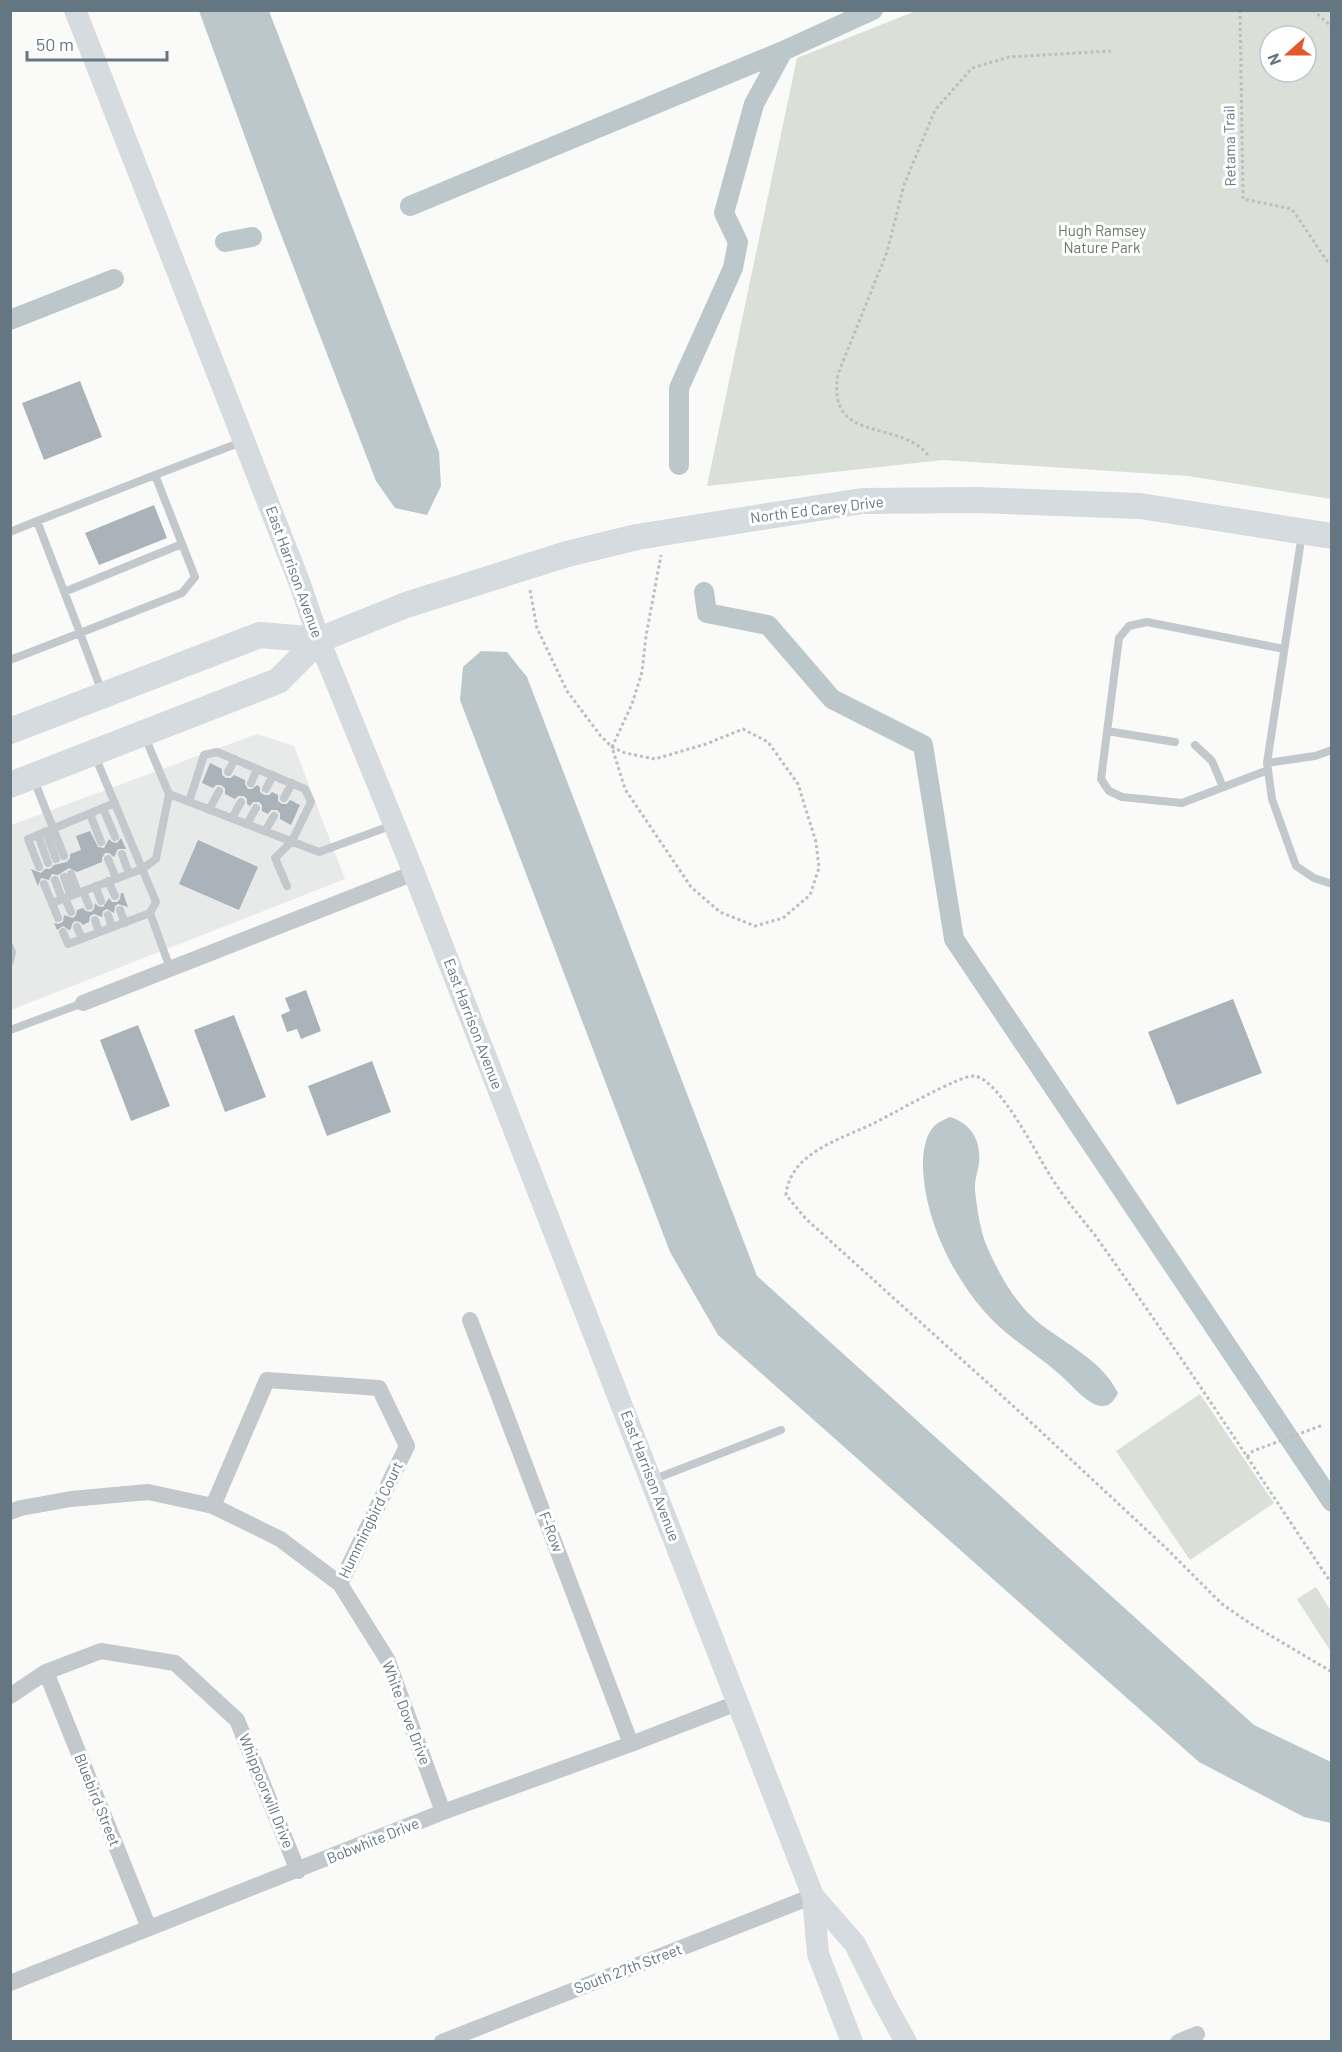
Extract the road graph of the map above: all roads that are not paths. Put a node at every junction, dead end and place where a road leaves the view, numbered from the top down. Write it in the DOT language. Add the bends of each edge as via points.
graph roads {
  1 [pos="75,10"];
  2 [pos="244,441"];
  3 [pos="155,475"];
  4 [pos="37,521"];
  5 [pos="1302,531"];
  6 [pos="10,532"];
  7 [pos="1332,536"];
  8 [pos="182,544"];
  9 [pos="64,592"];
  10 [pos="80,633"];
  11 [pos="319,640"];
  12 [pos="1284,649"];
  13 [pos="10,660"];
  14 [pos="104,695"];
  15 [pos="10,731"];
  16 [pos="1107,731"];
  17 [pos="143,734"];
  18 [pos="1175,742"];
  19 [pos="1195,745"];
  20 [pos="1332,750"];
  21 [pos="94,753"];
  22 [pos="235,759"];
  23 [pos="1267,767"];
  24 [pos="257,769"];
  25 [pos="228,772"];
  26 [pos="273,775"];
  27 [pos="22,781"];
  28 [pos="251,783"];
  29 [pos="292,783"];
  30 [pos="1223,787"];
  31 [pos="266,789"];
  32 [pos="219,791"];
  33 [pos="169,794"];
  34 [pos="284,798"];
  35 [pos="189,802"];
  36 [pos="241,802"];
  37 [pos="115,803"];
  38 [pos="103,808"];
  39 [pos="256,808"];
  40 [pos="209,810"];
  41 [pos="90,814"];
  42 [pos="274,816"];
  43 [pos="232,818"];
  44 [pos="247,824"];
  45 [pos="394,824"];
  46 [pos="265,831"];
  47 [pos="46,832"];
  48 [pos="115,837"];
  49 [pos="292,841"];
  50 [pos="101,842"];
  51 [pos="122,854"];
  52 [pos="108,859"];
  53 [pos="39,867"];
  54 [pos="142,869"];
  55 [pos="414,873"];
  56 [pos="129,874"];
  57 [pos="67,875"];
  58 [pos="55,880"];
  59 [pos="112,880"];
  60 [pos="44,884"];
  61 [pos="1332,884"];
  62 [pos="95,886"];
  63 [pos="287,886"];
  64 [pos="72,895"];
  65 [pos="115,896"];
  66 [pos="101,901"];
  67 [pos="52,903"];
  68 [pos="89,906"];
  69 [pos="120,910"];
  70 [pos="71,912"];
  71 [pos="150,912"];
  72 [pos="108,915"];
  73 [pos="58,918"];
  74 [pos="94,920"];
  75 [pos="124,923"];
  76 [pos="77,927"];
  77 [pos="112,927"];
  78 [pos="63,932"];
  79 [pos="99,932"];
  80 [pos="82,939"];
  81 [pos="10,947"];
  82 [pos="10,961"];
  83 [pos="170,968"];
  84 [pos="83,1003"];
  85 [pos="10,1030"];
  86 [pos="470,1320"];
  87 [pos="781,1430"];
  88 [pos="651,1480"];
  89 [pos="213,1506"];
  90 [pos="10,1512"];
  91 [pos="340,1584"];
  92 [pos="46,1672"];
  93 [pos="10,1696"];
  94 [pos="737,1703"];
  95 [pos="631,1744"];
  96 [pos="443,1812"];
  97 [pos="298,1871"];
  98 [pos="813,1896"];
  99 [pos="149,1928"];
  100 [pos="10,1983"];
  101 [pos="1197,2034"];
  102 [pos="442,2042"];
  103 [pos="852,2042"];
  104 [pos="906,2042"];
  105 [pos="1178,2042"];
  1 -- 2 [label="main road, East Harrison Avenue"];
  2 -- 3 [label="lane"];
  2 -- 11 [label="main road, East Harrison Avenue"];
  3 -- 4 [label="lane"];
  3 -- 8 [label="lane"];
  4 -- 6 [label="lane"];
  4 -- 9 [label="lane"];
  5 -- 7 [label="main road, North Ed Carey Drive"];
  5 -- 11 [label="main road, North Ed Carey Drive" via="1140,506 978,500 862,501 666,532 577,552 406,605"];
  5 -- 12 [label="lane"];
  8 -- 9 [label="lane"];
  8 -- 10 [label="lane" via="195,577 182,593"];
  9 -- 10 [label="lane"];
  10 -- 13 [label="lane"];
  10 -- 14 [label="lane"];
  11 -- 14 [label="main road" via="260,635"];
  11 -- 17 [label="main road" via="278,681"];
  11 -- 45 [label="main road, East Harrison Avenue"];
  12 -- 16 [label="lane" via="1147,622 1129,626 1119,638"];
  12 -- 23 [label="lane"];
  14 -- 15 [label="main road"];
  16 -- 18 [label="lane"];
  16 -- 30 [label="lane" via="1101,779 1109,791 1122,797 1182,803"];
  17 -- 21 [label="main road"];
  17 -- 33 [label="lane"];
  19 -- 30 [label="lane" via="1212,761"];
  20 -- 23 [label="lane"];
  21 -- 27 [label="main road"];
  21 -- 37 [label="lane"];
  22 -- 24 [label="lane"];
  22 -- 25 [label="lane"];
  22 -- 35 [label="lane" via="217,752 204,755"];
  23 -- 30 [label="lane"];
  23 -- 61 [label="lane" via="1272,799 1296,866"];
  24 -- 26 [label="lane"];
  24 -- 28 [label="lane"];
  26 -- 29 [label="lane"];
  26 -- 31 [label="lane"];
  27 -- 47 [label="lane"];
  29 -- 34 [label="lane"];
  29 -- 49 [label="lane" via="305,789 311,802"];
  32 -- 40 [label="lane"];
  33 -- 35 [label="lane"];
  33 -- 54 [label="lane" via="156,859"];
  35 -- 40 [label="lane"];
  36 -- 43 [label="lane"];
  37 -- 38 [label="lane"];
  37 -- 54 [label="lane"];
  38 -- 41 [label="lane"];
  38 -- 48 [label="lane"];
  39 -- 44 [label="lane"];
  40 -- 43 [label="lane"];
  41 -- 47 [label="lane"];
  41 -- 50 [label="lane"];
  42 -- 46 [label="lane"];
  43 -- 44 [label="lane"];
  44 -- 46 [label="lane"];
  45 -- 49 [label="lane" via="319,852"];
  45 -- 55 [label="main road, East Harrison Avenue"];
  46 -- 49 [label="lane"];
  47 -- 47 [label="lane" via="56,859"];
  47 -- 53 [label="lane" via="28,839"];
  49 -- 63 [label="lane" via="275,858"];
  51 -- 56 [label="lane"];
  52 -- 59 [label="lane"];
  54 -- 56 [label="lane"];
  54 -- 71 [label="lane" via="156,902"];
  55 -- 83 [label="street"];
  55 -- 88 [label="main road, East Harrison Avenue"];
  56 -- 59 [label="lane"];
  57 -- 64 [label="lane"];
  58 -- 64 [label="lane"];
  59 -- 62 [label="lane"];
  59 -- 65 [label="lane"];
  60 -- 67 [label="lane"];
  62 -- 64 [label="lane"];
  62 -- 66 [label="lane"];
  64 -- 67 [label="lane"];
  64 -- 68 [label="lane"];
  64 -- 70 [label="lane"];
  67 -- 73 [label="lane"];
  69 -- 75 [label="lane"];
  71 -- 75 [label="lane"];
  71 -- 83 [label="lane"];
  72 -- 77 [label="lane"];
  74 -- 79 [label="lane"];
  75 -- 77 [label="lane"];
  76 -- 80 [label="lane"];
  77 -- 79 [label="lane"];
  78 -- 80 [label="lane" via="68,945"];
  79 -- 80 [label="lane"];
  81 -- 82 [label="lane"];
  83 -- 84 [label="street"];
  84 -- 85 [label="lane"];
  86 -- 95 [label="street, F-Row"];
  87 -- 88 [label="lane"];
  88 -- 94 [label="main road, East Harrison Avenue"];
  89 -- 90 [label="street, White Dove Drive" via="148,1492 71,1499"];
  89 -- 91 [label="street, White Dove Drive" via="280,1539"];
  89 -- 91 [label="street, Hummingbird Court" via="267,1380 379,1388 407,1446"];
  91 -- 96 [label="street, White Dove Drive" via="387,1659"];
  92 -- 93 [label="street, Whippoorwill Drive"];
  92 -- 97 [label="street, Whippoorwill Drive" via="101,1651 175,1663 237,1720"];
  92 -- 99 [label="street, Bluebird Street"];
  94 -- 95 [label="street, Bobwhite Drive"];
  94 -- 98 [label="main road, East Harrison Avenue"];
  95 -- 96 [label="street, Bobwhite Drive"];
  96 -- 97 [label="street, Bobwhite Drive"];
  97 -- 99 [label="street, Bobwhite Drive"];
  98 -- 102 [label="street, South 27th Street"];
  98 -- 103 [label="main road, East Harrison Avenue" via="818,1954"];
  98 -- 104 [label="main road" via="855,1944"];
  99 -- 100 [label="street, Bobwhite Drive"];
  101 -- 105 [label="street"];
}
